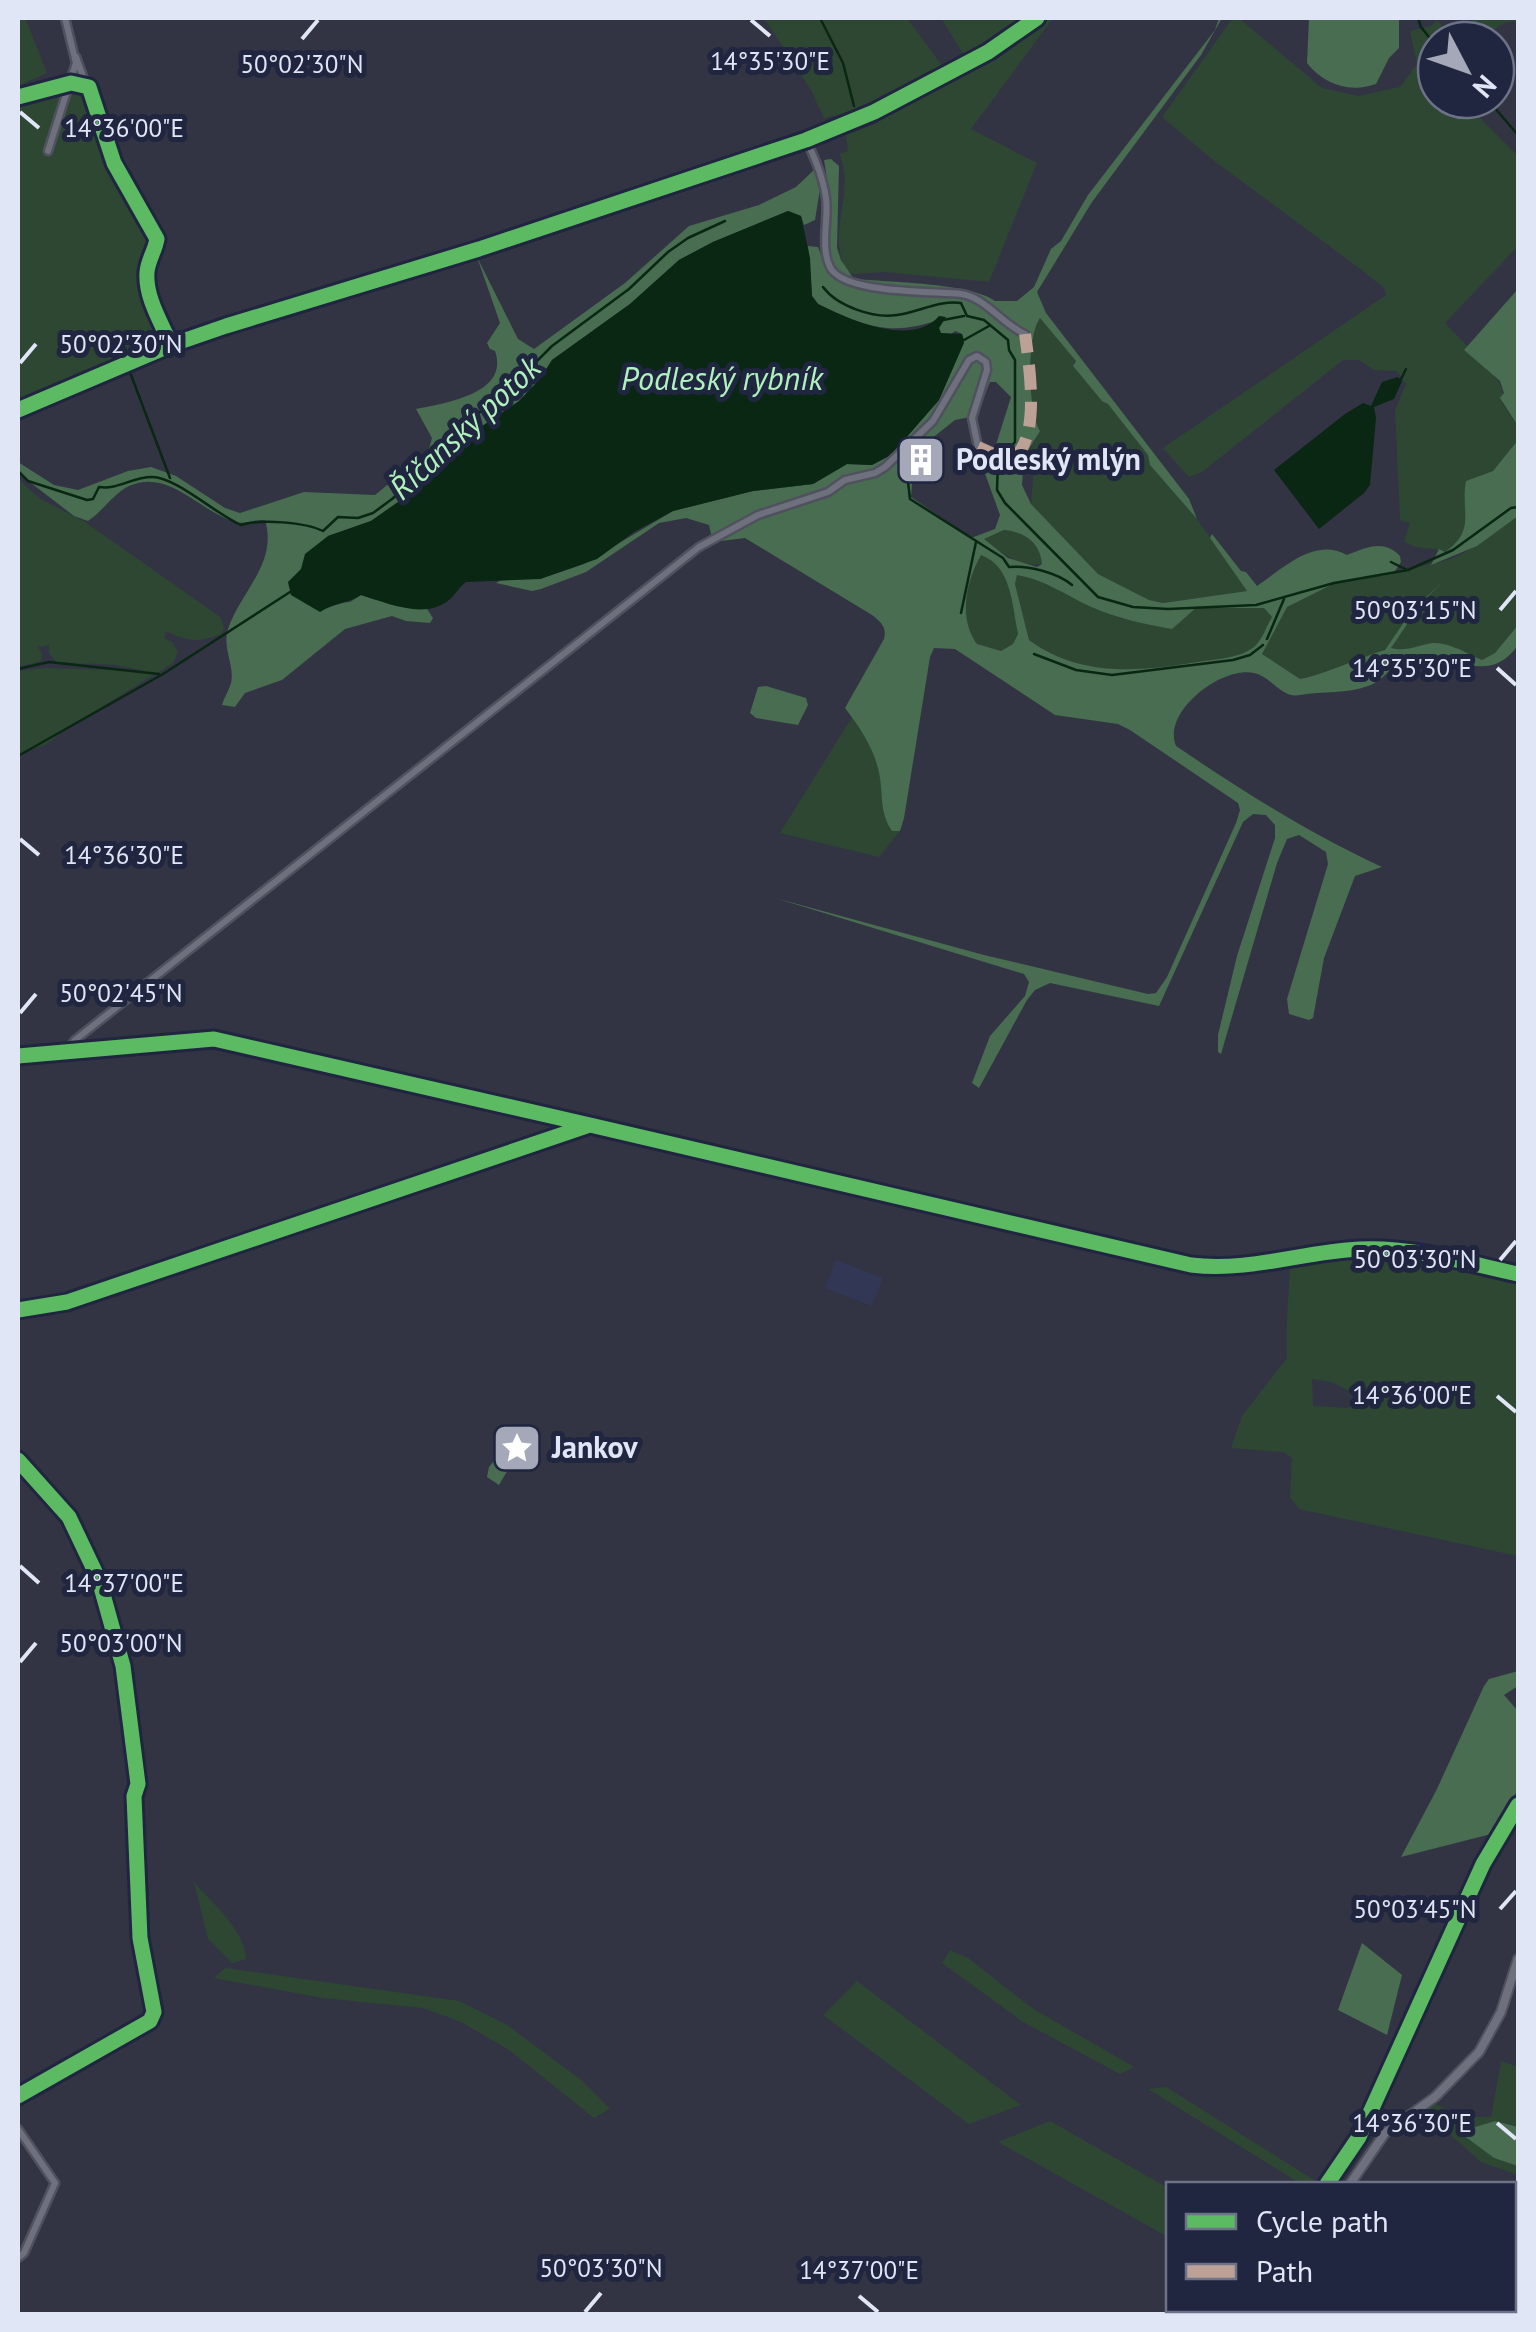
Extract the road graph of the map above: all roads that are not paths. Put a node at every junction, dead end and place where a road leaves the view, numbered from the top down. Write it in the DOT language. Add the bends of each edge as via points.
graph roads {
  1 [pos="64,18"];
  2 [pos="1038,18"];
  3 [pos="76,57"];
  4 [pos="71,83"];
  5 [pos="89,87"];
  6 [pos="806,140"];
  7 [pos="48,151"];
  8 [pos="1025,334"];
  9 [pos="171,345"];
  10 [pos="18,410"];
  11 [pos="978,447"];
  12 [pos="66,1052"];
  13 [pos="18,1056"];
  14 [pos="590,1125"];
  15 [pos="1518,1274"];
  16 [pos="18,1310"];
  17 [pos="1518,1959"];
  18 [pos="18,2128"];
  19 [pos="1351,2182"];
  20 [pos="18,2258"];
  1 -- 3 [label="street"];
  2 -- 6 [label="street" via="956,70"];
  3 -- 4 [label="street"];
  3 -- 5 [label="street"];
  4 -- 5 [label="street"];
  4 -- 7 [label="street"];
  5 -- 9 [label="street" via="114,162 157,239 147,282"];
  6 -- 8 [label="street" via="826,199 827,257 834,274 870,286 973,296"];
  6 -- 9 [label="street"];
  9 -- 10 [label="street"];
  11 -- 12 [label="street" via="972,418 987,370 980,357 971,358 933,421 886,467 758,515 699,547"];
  12 -- 13 [label="street"];
  12 -- 14 [label="street" via="214,1039"];
  14 -- 15 [label="street" via="1191,1265 1221,1268 1388,1249"];
  14 -- 16 [label="street" via="68,1302"];
  17 -- 19 [label="street" via="1501,2012 1478,2052 1435,2098 1385,2133"];
  18 -- 20 [label="street" via="56,2183"];
}
